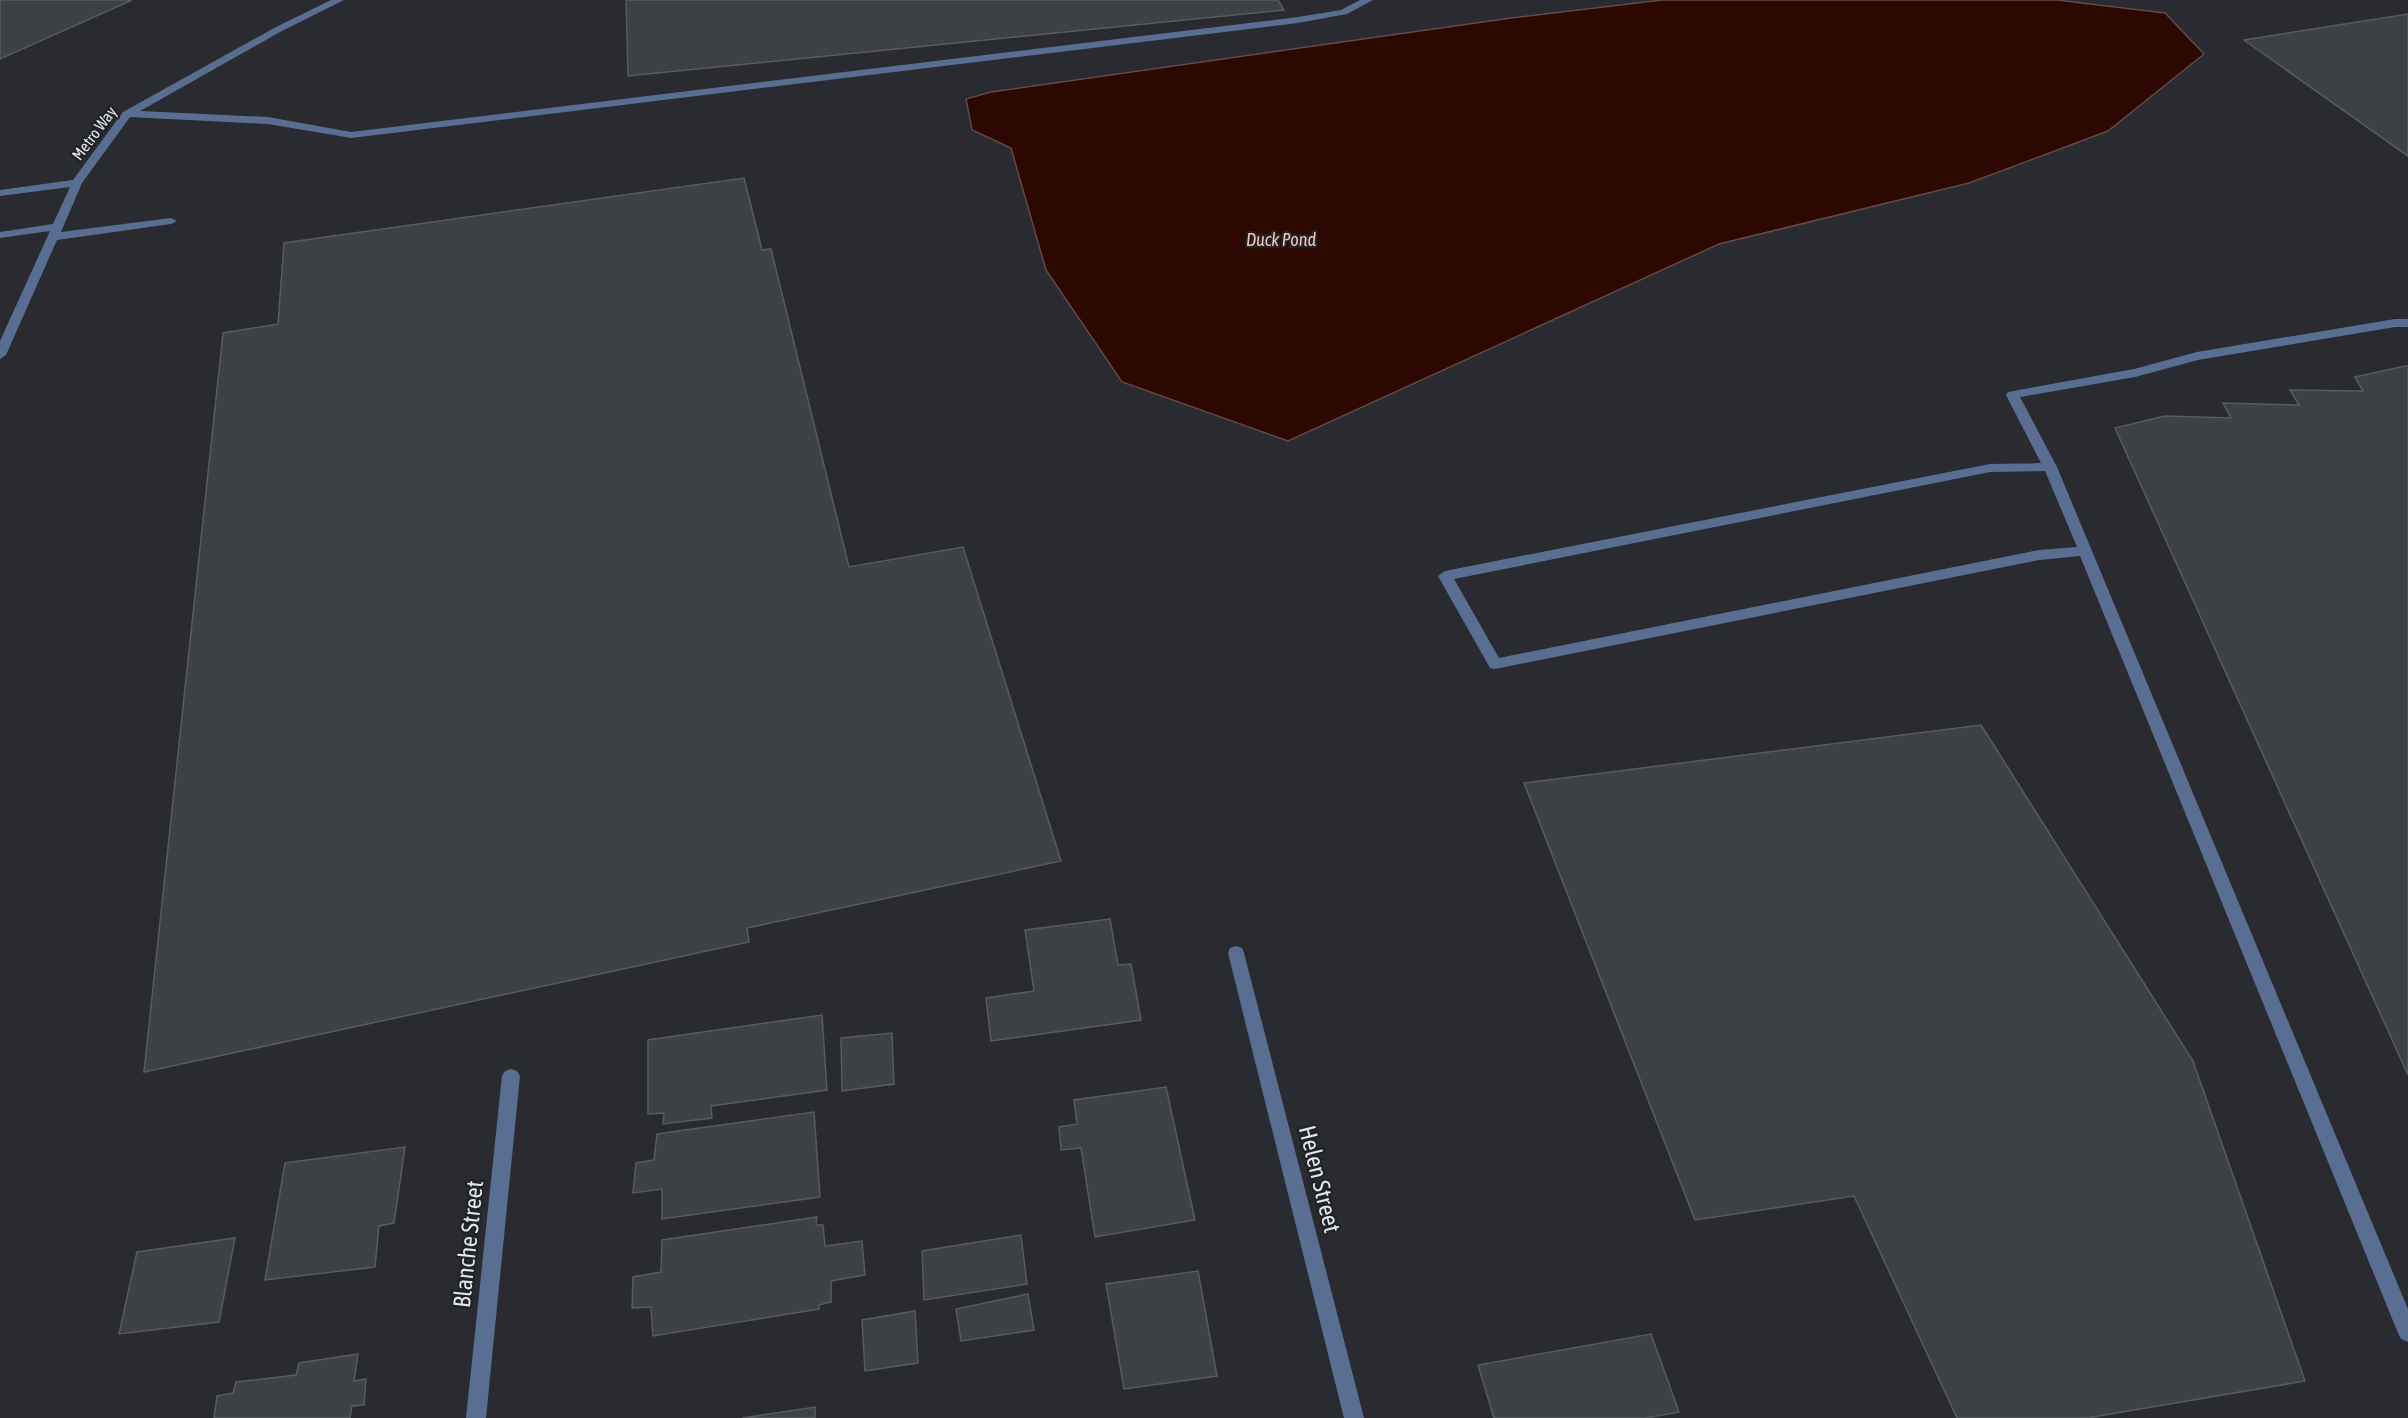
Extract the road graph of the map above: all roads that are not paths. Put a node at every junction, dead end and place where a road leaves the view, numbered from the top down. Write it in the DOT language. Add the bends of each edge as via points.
graph roads {
  1 [pos="339,0"];
  2 [pos="1368,0"];
  3 [pos="128,114"];
  4 [pos="77,183"];
  5 [pos="0,193"];
  6 [pos="171,220"];
  7 [pos="54,232"];
  8 [pos="0,235"];
  9 [pos="2408,322"];
  10 [pos="0,355"];
  11 [pos="2050,467"];
  12 [pos="2085,551"];
  13 [pos="1236,953"];
  14 [pos="511,1076"];
  15 [pos="2408,1333"];
  16 [pos="476,1418"];
  17 [pos="1354,1418"];
  1 -- 3 [label="street, Metro Way" via="277,30"];
  2 -- 3 [label="street" via="1344,12 1298,20 351,135 312,124 266,118"];
  3 -- 4 [label="street, Metro Way"];
  4 -- 5 [label="street"];
  4 -- 7 [label="street, Metro Way"];
  6 -- 7 [label="street"];
  7 -- 8 [label="street"];
  7 -- 10 [label="street, Metro Way"];
  9 -- 11 [label="street" via="2197,356 2135,374 2012,395"];
  11 -- 12 [label="street"];
  11 -- 12 [label="street" via="1990,468 1445,576 1496,664 2039,555"];
  12 -- 15 [label="street"];
  13 -- 17 [label="street, Helen Street"];
  14 -- 16 [label="street, Blanche Street"];
}
